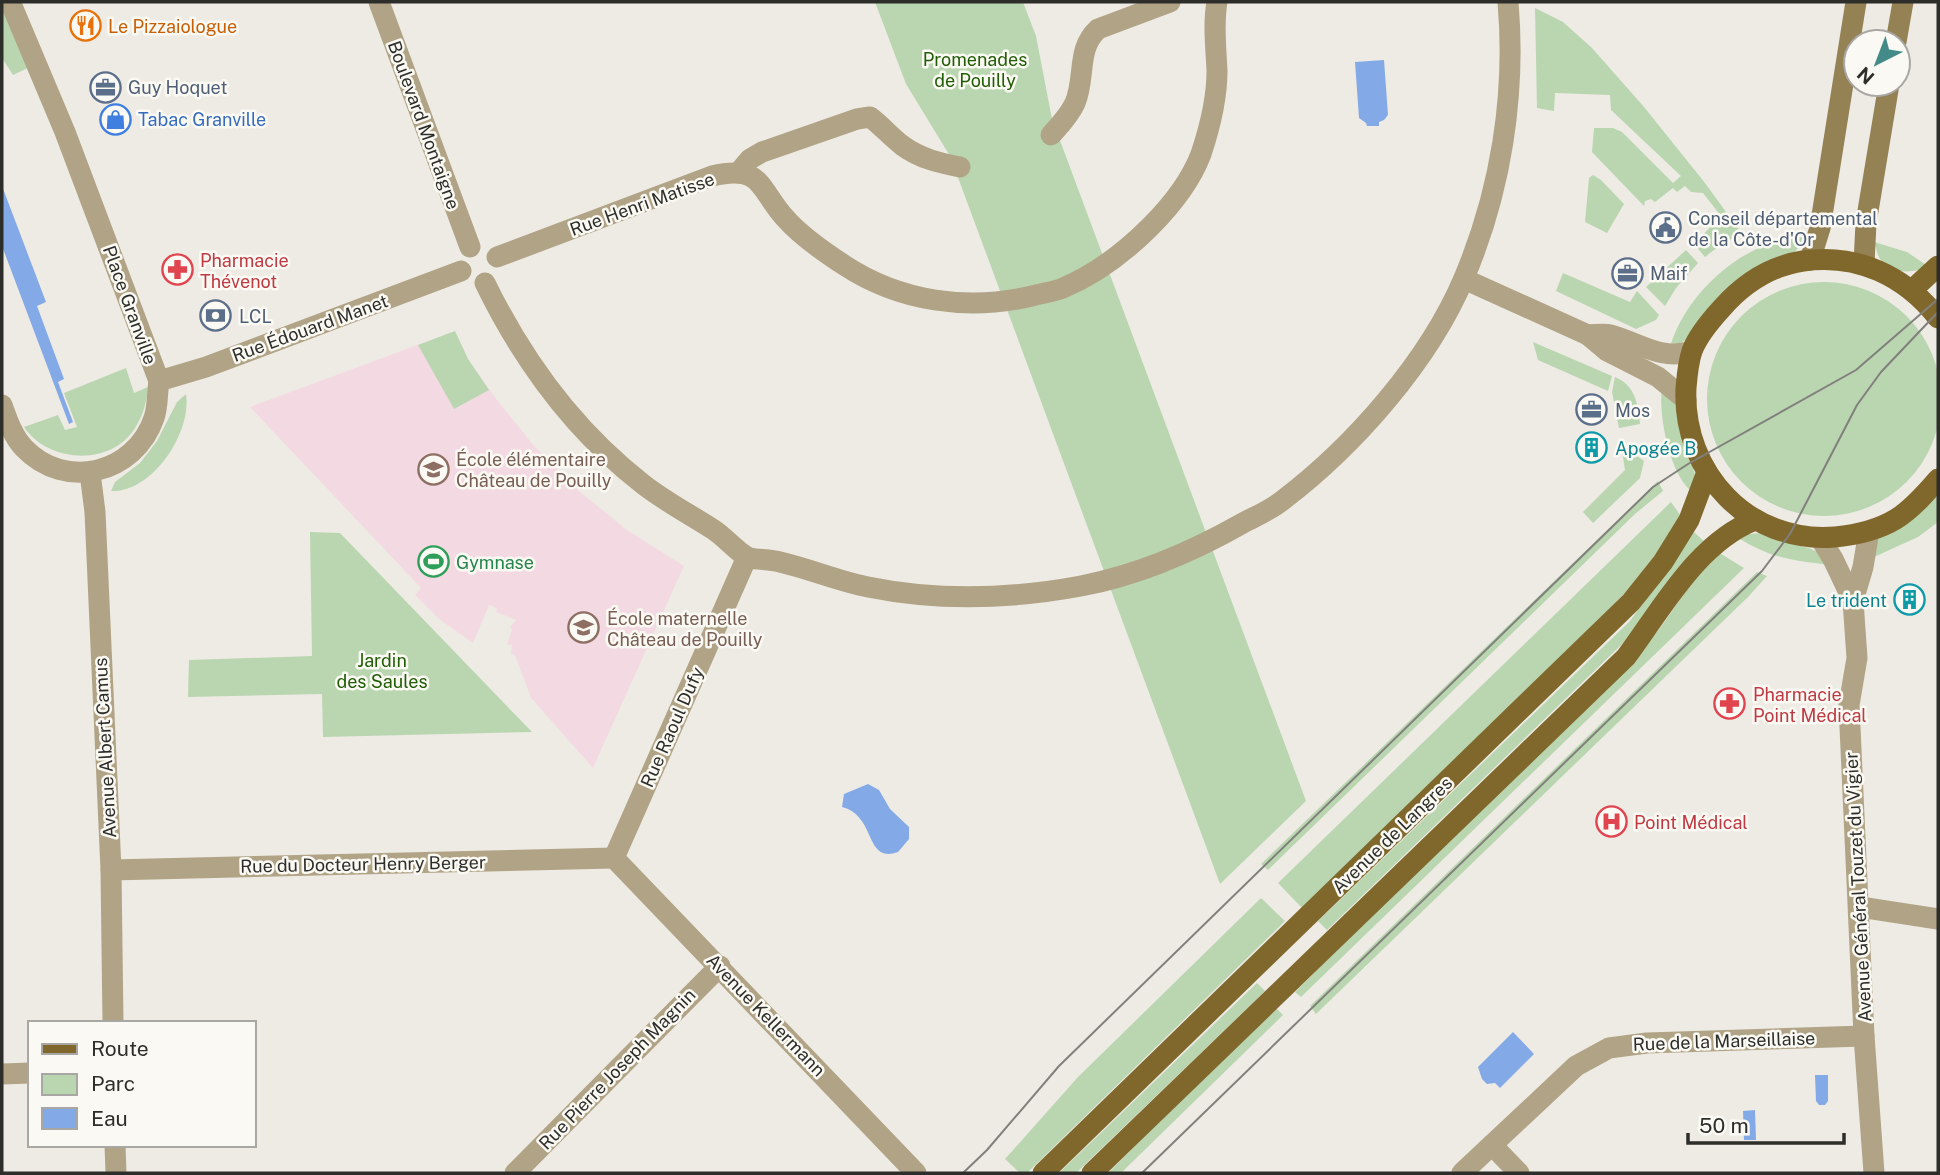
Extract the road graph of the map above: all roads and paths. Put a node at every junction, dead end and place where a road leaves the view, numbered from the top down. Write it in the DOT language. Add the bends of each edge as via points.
graph roads {
  1 [pos="9,2"];
  2 [pos="379,2"];
  3 [pos="1171,2"];
  4 [pos="1217,2"];
  5 [pos="1507,2"];
  6 [pos="1856,2"];
  7 [pos="1903,2"];
  8 [pos="1898,28"];
  9 [pos="1887,98"];
  10 [pos="1051,135"];
  11 [pos="960,167"];
  12 [pos="739,172"];
  13 [pos="470,247"];
  14 [pos="497,257"];
  15 [pos="1810,260"];
  16 [pos="1864,263"];
  17 [pos="1938,266"];
  18 [pos="461,271"];
  19 [pos="1464,279"];
  20 [pos="485,283"];
  21 [pos="1912,290"];
  22 [pos="1938,318"];
  23 [pos="1588,335"];
  24 [pos="1692,351"];
  25 [pos="159,381"];
  26 [pos="1686,400"];
  27 [pos="2,405"];
  28 [pos="7,431"];
  29 [pos="1707,472"];
  30 [pos="90,473"];
  31 [pos="1938,479"];
  32 [pos="1755,520"];
  33 [pos="1869,531"];
  34 [pos="1820,538"];
  35 [pos="747,557"];
  36 [pos="1853,601"];
  37 [pos="614,858"];
  38 [pos="111,870"];
  39 [pos="1860,907"];
  40 [pos="1938,919"];
  41 [pos="720,966"];
  42 [pos="113,1021"];
  43 [pos="1864,1036"];
  44 [pos="28,1073"];
  45 [pos="2,1074"];
  46 [pos="1492,1145"];
  47 [pos="115,1147"];
  48 [pos="116,1173"];
  49 [pos="515,1173"];
  50 [pos="916,1173"];
  51 [pos="1043,1173"];
  52 [pos="1092,1173"];
  53 [pos="1462,1173"];
  54 [pos="1519,1173"];
  55 [pos="1874,1173"];
  1 -- 25 [label="street, Place Granville" via="65,132"];
  2 -- 13 [label="street, Boulevard Montaigne"];
  3 -- 10 [label="street" via="1098,29 1089,37 1074,103"];
  4 -- 12 [label="street" via="1212,117 1186,186 1133,245 1061,289 1007,302 958,304 880,286 816,246 785,219 757,180"];
  5 -- 19 [label="street" via="1505,136 1483,228"];
  6 -- 15 [label="main road" via="1820,229"];
  7 -- 8 [label="main road"];
  9 -- 16 [label="main road"];
  11 -- 12 [label="street" via="919,156 870,117 762,152"];
  12 -- 14 [label="street, Rue Henri Matisse" via="712,176"];
  13 -- 14 [label="street" via="489,247"];
  13 -- 18 [label="street" via="461,257"];
  14 -- 20 [label="street" via="498,270"];
  15 -- 16 [label="main road"];
  15 -- 24 [label="main road" via="1762,274 1737,291 1710,320"];
  16 -- 21 [label="main road"];
  17 -- 21 [label="main road"];
  18 -- 20 [label="street" via="471,282"];
  18 -- 25 [label="street, Rue Édouard Manet"];
  19 -- 23 [label="street"];
  19 -- 35 [label="street" via="1396,390 1329,460 1281,502 1161,564 1080,586 963,596 867,587 783,562"];
  20 -- 35 [label="street" via="538,376 600,447 643,484"];
  21 -- 22 [label="main road"];
  23 -- 24 [label="street" via="1608,334 1664,355"];
  23 -- 26 [label="street" via="1607,351 1658,377"];
  24 -- 26 [label="main road"];
  25 -- 30 [label="street, Place Granville" via="154,418 143,439 123,459"];
  26 -- 29 [label="main road" via="1690,434"];
  27 -- 28 [label="street"];
  28 -- 30 [label="street" via="36,458 70,472"];
  29 -- 32 [label="main road" via="1724,495"];
  29 -- 51 [label="main road, Avenue de Langres" via="1689,520 1631,602"];
  30 -- 38 [label="street, Avenue Albert Camus"];
  31 -- 33 [label="main road" via="1896,519"];
  32 -- 34 [label="main road" via="1790,534"];
  32 -- 52 [label="main road, Avenue de Langres" via="1715,544 1685,575 1626,657"];
  33 -- 34 [label="main road"];
  33 -- 36 [label="street, Avenue Général Touzet du Vigier"];
  34 -- 36 [label="street, Avenue Général Touzet du Vigier"];
  35 -- 37 [label="street, Rue Raoul Dufy"];
  36 -- 39 [label="street, Avenue Général Touzet du Vigier" via="1857,658 1849,705"];
  37 -- 38 [label="street, Rue du Docteur Henry Berger"];
  37 -- 41 [label="street, Avenue Kellermann"];
  38 -- 42 [label="street, Avenue Albert Camus"];
  39 -- 40 [label="street"];
  39 -- 43 [label="street, Avenue Général Touzet du Vigier"];
  41 -- 49 [label="street, Rue Pierre Joseph Magnin"];
  41 -- 50 [label="street, Avenue Kellermann"];
  43 -- 46 [label="street, Rue de la Marseillaise" via="1609,1048 1576,1066"];
  43 -- 55 [label="street, Avenue Général Touzet du Vigier"];
  44 -- 45 [label="street"];
  46 -- 53 [label="street, Rue de la Marseillaise"];
  46 -- 54 [label="street"];
  47 -- 48 [label="street"];
}
